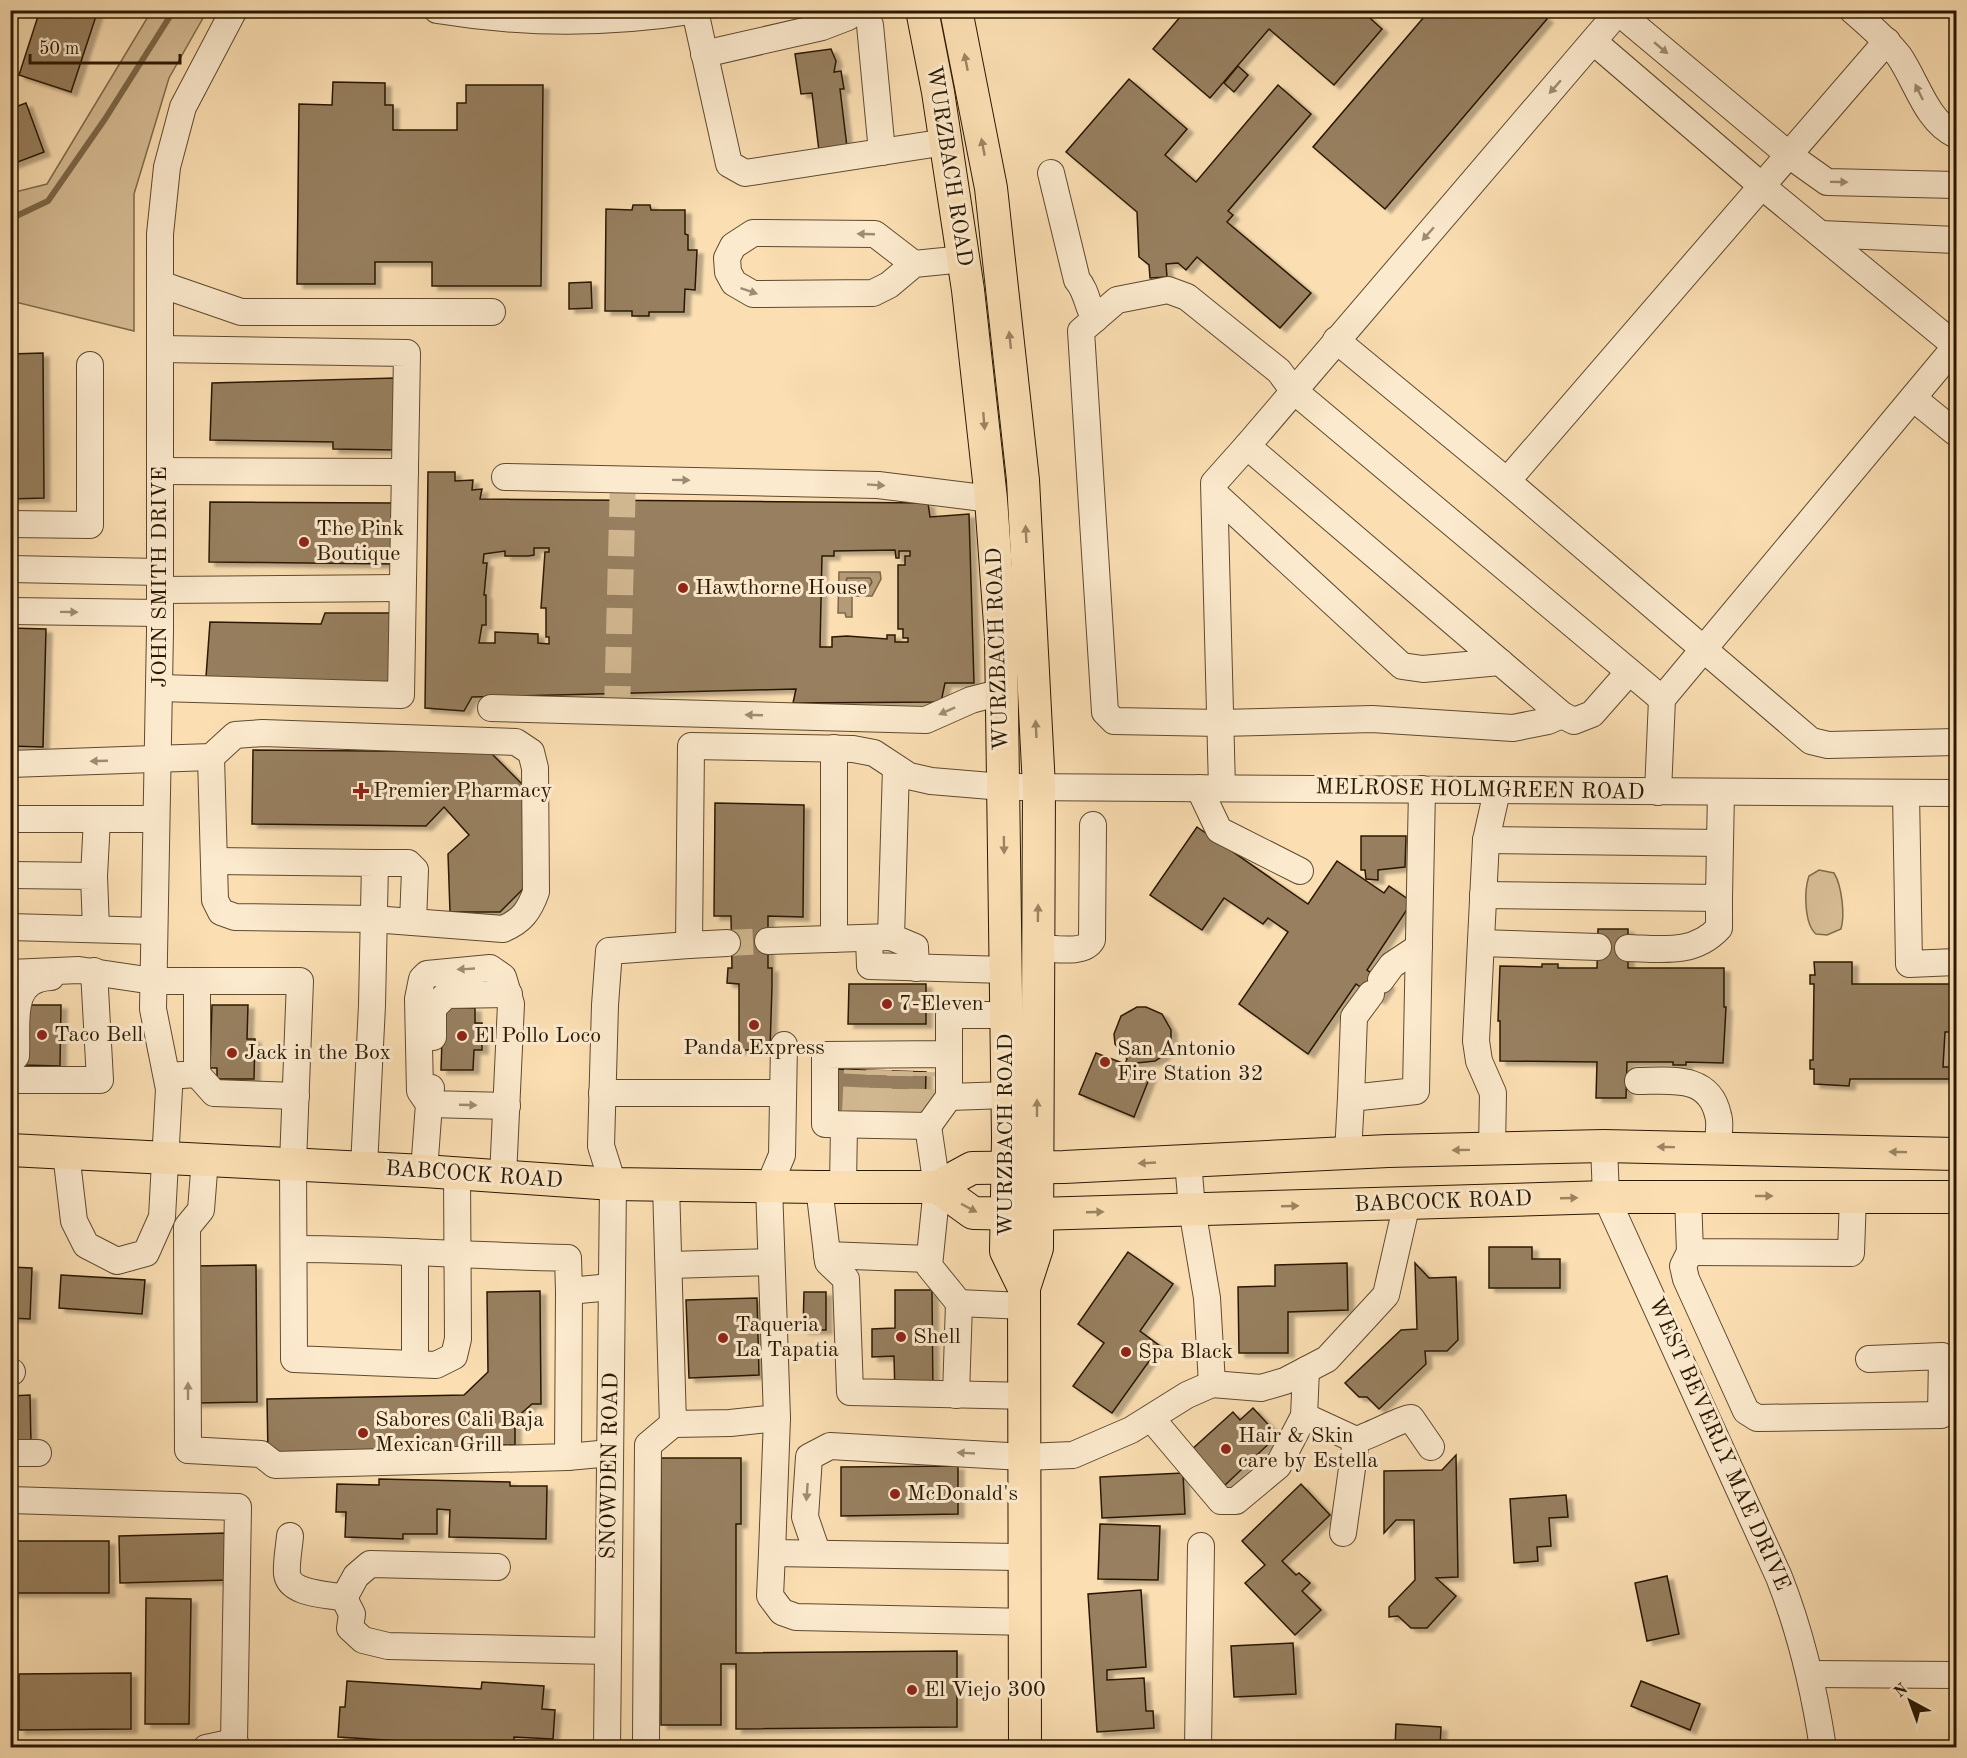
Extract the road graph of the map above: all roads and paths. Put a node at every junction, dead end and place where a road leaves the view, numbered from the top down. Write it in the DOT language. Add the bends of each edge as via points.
graph roads {
  1 [pos="234,10"];
  2 [pos="922,10"];
  3 [pos="956,10"];
  4 [pos="1852,10"];
  5 [pos="696,11"];
  6 [pos="1617,11"];
  7 [pos="450,12"];
  8 [pos="861,18"];
  9 [pos="1887,41"];
  10 [pos="1594,42"];
  11 [pos="704,54"];
  12 [pos="1956,135"];
  13 [pos="946,142"];
  14 [pos="882,152"];
  15 [pos="1789,155"];
  16 [pos="1051,173"];
  17 [pos="1956,185"];
  18 [pos="1763,187"];
  19 [pos="1821,234"];
  20 [pos="1956,240"];
  21 [pos="964,259"];
  22 [pos="914,264"];
  23 [pos="160,284"];
  24 [pos="492,312"];
  25 [pos="1088,325"];
  26 [pos="1336,340"];
  27 [pos="1956,345"];
  28 [pos="160,348"];
  29 [pos="90,365"];
  30 [pos="1293,390"];
  31 [pos="1913,398"];
  32 [pos="1956,433"];
  33 [pos="1247,446"];
  34 [pos="160,471"];
  35 [pos="405,472"];
  36 [pos="505,477"];
  37 [pos="1507,481"];
  38 [pos="1215,494"];
  39 [pos="991,499"];
  40 [pos="10,525"];
  41 [pos="10,569"];
  42 [pos="402,588"];
  43 [pos="160,592"];
  44 [pos="10,611"];
  45 [pos="1704,648"];
  46 [pos="1500,662"];
  47 [pos="1629,672"];
  48 [pos="159,688"];
  49 [pos="1002,692"];
  50 [pos="1662,699"];
  51 [pos="491,708"];
  52 [pos="1562,715"];
  53 [pos="878,719"];
  54 [pos="1220,723"];
  55 [pos="1956,742"];
  56 [pos="834,748"];
  57 [pos="874,753"];
  58 [pos="211,757"];
  59 [pos="158,759"];
  60 [pos="10,764"];
  61 [pos="896,768"];
  62 [pos="1003,787"];
  63 [pos="1039,787"];
  64 [pos="1210,788"];
  65 [pos="1422,789"];
  66 [pos="1497,791"];
  67 [pos="1658,792"];
  68 [pos="1721,792"];
  69 [pos="1906,793"];
  70 [pos="1956,793"];
  71 [pos="10,819"];
  72 [pos="96,819"];
  73 [pos="156,819"];
  74 [pos="1093,825"];
  75 [pos="1486,840"];
  76 [pos="1720,843"];
  77 [pos="215,861"];
  78 [pos="375,863"];
  79 [pos="1300,871"];
  80 [pos="10,875"];
  81 [pos="94,876"];
  82 [pos="1483,895"];
  83 [pos="1719,898"];
  84 [pos="373,919"];
  85 [pos="413,922"];
  86 [pos="10,927"];
  87 [pos="96,929"];
  88 [pos="154,931"];
  89 [pos="880,938"];
  90 [pos="834,939"];
  91 [pos="768,941"];
  92 [pos="727,943"];
  93 [pos="1480,943"];
  94 [pos="689,945"];
  95 [pos="1419,947"];
  96 [pos="1598,947"];
  97 [pos="1038,948"];
  98 [pos="1628,948"];
  99 [pos="1956,962"];
  100 [pos="916,968"];
  101 [pos="86,970"];
  102 [pos="1005,970"];
  103 [pos="10,973"];
  104 [pos="153,981"];
  105 [pos="197,981"];
  106 [pos="1006,1015"];
  107 [pos="784,1045"];
  108 [pos="948,1054"];
  109 [pos="10,1062"];
  110 [pos="197,1074"];
  111 [pos="166,1076"];
  112 [pos="10,1080"];
  113 [pos="1638,1081"];
  114 [pos="602,1093"];
  115 [pos="783,1093"];
  116 [pos="1007,1095"];
  117 [pos="296,1096"];
  118 [pos="949,1097"];
  119 [pos="1351,1098"];
  120 [pos="429,1104"];
  121 [pos="507,1106"];
  122 [pos="879,1121"];
  123 [pos="1604,1146"];
  124 [pos="1717,1148"];
  125 [pos="1492,1149"];
  126 [pos="10,1150"];
  127 [pos="66,1153"];
  128 [pos="1348,1153"];
  129 [pos="1956,1154"];
  130 [pos="163,1156"];
  131 [pos="205,1159"];
  132 [pos="1188,1161"];
  133 [pos="293,1163"];
  134 [pos="364,1167"];
  135 [pos="1022,1167"];
  136 [pos="424,1171"];
  137 [pos="457,1174"];
  138 [pos="503,1177"];
  139 [pos="613,1184"];
  140 [pos="666,1185"];
  141 [pos="769,1186"];
  142 [pos="831,1186"];
  143 [pos="937,1187"];
  144 [pos="1853,1196"];
  145 [pos="1606,1197"];
  146 [pos="1688,1197"];
  147 [pos="1956,1197"];
  148 [pos="1407,1203"];
  149 [pos="1192,1209"];
  150 [pos="1006,1213"];
  151 [pos="1037,1214"];
  152 [pos="294,1249"];
  153 [pos="415,1252"];
  154 [pos="1690,1252"];
  155 [pos="458,1255"];
  156 [pos="827,1255"];
  157 [pos="929,1259"];
  158 [pos="771,1262"];
  159 [pos="669,1265"];
  160 [pos="612,1287"];
  161 [pos="569,1291"];
  162 [pos="1024,1297"];
  163 [pos="959,1303"];
  164 [pos="1869,1359"];
  165 [pos="415,1364"];
  166 [pos="1306,1370"];
  167 [pos="1212,1384"];
  168 [pos="956,1395"];
  169 [pos="1024,1396"];
  170 [pos="1304,1416"];
  171 [pos="777,1418"];
  172 [pos="1151,1418"];
  173 [pos="673,1424"];
  174 [pos="1356,1440"];
  175 [pos="1431,1447"];
  176 [pos="10,1453"];
  177 [pos="38,1453"];
  178 [pos="610,1453"];
  179 [pos="568,1456"];
  180 [pos="1024,1457"];
  181 [pos="10,1500"];
  182 [pos="1343,1533"];
  183 [pos="290,1536"];
  184 [pos="1201,1546"];
  185 [pos="817,1552"];
  186 [pos="772,1553"];
  187 [pos="1025,1557"];
  188 [pos="497,1567"];
  189 [pos="344,1598"];
  190 [pos="1025,1622"];
  191 [pos="608,1652"];
  192 [pos="1811,1674"];
  193 [pos="1956,1675"];
  194 [pos="651,1744"];
  195 [pos="236,1745"];
  196 [pos="607,1746"];
  197 [pos="206,1748"];
  198 [pos="1025,1748"];
  199 [pos="1198,1748"];
  200 [pos="1823,1748"];
  1 -- 23 [label="street, JOHN SMITH DRIVE" via="199,73 174,134 166,167"];
  2 -- 13 [label="main road, WURZBACH ROAD"];
  63 -- 3 [label="main road, WURZBACH ROAD, one-way" via="1023,480 1011,347 991,188"];
  4 -- 9 [label="street"];
  5 -- 7 [label="street" via="583,21"];
  5 -- 11 [label="street"];
  6 -- 10 [label="street"];
  6 -- 15 [label="street, one-way"];
  8 -- 11 [label="street"];
  8 -- 14 [label="street"];
  12 -- 9 [label="street, one-way" via="1928,109"];
  9 -- 15 [label="street"];
  10 -- 18 [label="street"];
  10 -- 26 [label="street, one-way"];
  11 -- 14 [label="street" via="729,164 745,173"];
  13 -- 14 [label="street"];
  13 -- 21 [label="main road, WURZBACH ROAD"];
  15 -- 17 [label="street, one-way" via="1827,182"];
  15 -- 18 [label="street"];
  16 -- 25 [label="street" via="1077,280 1089,309"];
  18 -- 19 [label="street"];
  18 -- 37 [label="street"];
  19 -- 20 [label="street"];
  19 -- 27 [label="street"];
  21 -- 22 [label="street"];
  21 -- 39 [label="main road, WURZBACH ROAD, one-way"];
  22 -- 22 [label="street, one-way" via="875,234 753,233 733,246 727,258 734,284 753,294 873,293"];
  23 -- 24 [label="street" via="241,312"];
  23 -- 28 [label="street, JOHN SMITH DRIVE"];
  25 -- 30 [label="street" via="1117,300 1168,290 1187,297 1279,371"];
  25 -- 54 [label="street" via="1105,712 1114,721"];
  26 -- 30 [label="street"];
  26 -- 37 [label="street"];
  27 -- 31 [label="street"];
  28 -- 34 [label="street, JOHN SMITH DRIVE"];
  28 -- 35 [label="street" via="407,352"];
  29 -- 40 [label="street" via="90,525"];
  30 -- 33 [label="street"];
  30 -- 47 [label="street"];
  31 -- 32 [label="street"];
  31 -- 45 [label="street"];
  33 -- 38 [label="street" via="1214,483"];
  33 -- 46 [label="street"];
  34 -- 35 [label="street"];
  34 -- 43 [label="street, JOHN SMITH DRIVE"];
  35 -- 42 [label="street"];
  36 -- 39 [label="street, one-way" via="878,485"];
  37 -- 45 [label="street"];
  38 -- 46 [label="street" via="1402,666 1423,669"];
  38 -- 54 [label="street"];
  39 -- 49 [label="main road, WURZBACH ROAD"];
  41 -- 43 [label="street"];
  42 -- 43 [label="street"];
  42 -- 48 [label="street" via="401,695"];
  44 -- 43 [label="street, one-way"];
  43 -- 48 [label="street, JOHN SMITH DRIVE"];
  45 -- 50 [label="street"];
  45 -- 55 [label="street" via="1811,741 1828,745"];
  46 -- 52 [label="street"];
  47 -- 50 [label="street"];
  47 -- 52 [label="street" via="1592,714 1574,721"];
  48 -- 59 [label="street, JOHN SMITH DRIVE"];
  49 -- 53 [label="street, one-way" via="971,700 926,720"];
  49 -- 62 [label="main road, WURZBACH ROAD"];
  50 -- 67 [label="street"];
  53 -- 51 [label="street, one-way"];
  52 -- 54 [label="street" via="1513,728 1372,718"];
  53 -- 57 [label="street"];
  54 -- 64 [label="street"];
  56 -- 57 [label="street"];
  56 -- 90 [label="street"];
  56 -- 94 [label="street" via="691,746"];
  57 -- 61 [label="street, MELROSE HOLMGREEN ROAD"];
  58 -- 59 [label="street"];
  58 -- 77 [label="street"];
  58 -- 85 [label="street" via="235,735 262,733 516,742 531,752 535,768 536,892 530,909 517,923 503,929"];
  59 -- 60 [label="street, one-way"];
  59 -- 73 [label="street, JOHN SMITH DRIVE"];
  61 -- 62 [label="street, MELROSE HOLMGREEN ROAD" via="909,776 932,781"];
  61 -- 89 [label="street"];
  62 -- 63 [label="street, MELROSE HOLMGREEN ROAD"];
  62 -- 102 [label="main road, WURZBACH ROAD, one-way"];
  63 -- 64 [label="street, MELROSE HOLMGREEN ROAD"];
  97 -- 63 [label="main road, WURZBACH ROAD, one-way"];
  64 -- 65 [label="street, MELROSE HOLMGREEN ROAD"];
  64 -- 79 [label="street" via="1220,830"];
  65 -- 66 [label="street, MELROSE HOLMGREEN ROAD"];
  65 -- 95 [label="street"];
  66 -- 67 [label="street, MELROSE HOLMGREEN ROAD"];
  66 -- 75 [label="street"];
  67 -- 68 [label="street, MELROSE HOLMGREEN ROAD"];
  68 -- 69 [label="street, MELROSE HOLMGREEN ROAD"];
  68 -- 76 [label="street"];
  69 -- 70 [label="street, MELROSE HOLMGREEN ROAD"];
  69 -- 99 [label="street" via="1909,964"];
  71 -- 72 [label="street"];
  72 -- 73 [label="street"];
  72 -- 81 [label="street"];
  73 -- 88 [label="street, JOHN SMITH DRIVE"];
  74 -- 97 [label="street" via="1092,940 1082,949"];
  75 -- 76 [label="street"];
  75 -- 82 [label="street"];
  76 -- 83 [label="street"];
  77 -- 78 [label="street"];
  77 -- 84 [label="street" via="215,900 221,912 235,917"];
  78 -- 84 [label="street"];
  78 -- 85 [label="street" via="408,863 415,870"];
  80 -- 81 [label="street"];
  81 -- 87 [label="street"];
  82 -- 83 [label="street"];
  82 -- 93 [label="street"];
  83 -- 98 [label="street" via="1719,928 1698,945 1680,949"];
  84 -- 85 [label="street"];
  84 -- 134 [label="street"];
  86 -- 87 [label="street"];
  87 -- 88 [label="street"];
  88 -- 104 [label="street, JOHN SMITH DRIVE"];
  89 -- 90 [label="street"];
  89 -- 100 [label="street" via="915,947"];
  89 -- 100 [label="street" via="870,966"];
  90 -- 91 [label="street"];
  92 -- 94 [label="street"];
  93 -- 96 [label="street"];
  93 -- 125 [label="street" via="1476,1041 1479,1061 1493,1093"];
  94 -- 114 [label="street, SNOWDEN ROAD" via="609,951"];
  95 -- 119 [label="street" via="1392,965 1354,1017"];
  95 -- 119 [label="street" via="1416,1091"];
  135 -- 97 [label="main road, WURZBACH ROAD, one-way"];
  100 -- 102 [label="street"];
  101 -- 103 [label="street"];
  101 -- 104 [label="street"];
  101 -- 109 [label="street" via="68,977 37,978 22,988 15,1056"];
  101 -- 112 [label="street" via="100,1080"];
  102 -- 106 [label="main road, WURZBACH ROAD"];
  104 -- 105 [label="street"];
  104 -- 111 [label="street, JOHN SMITH DRIVE" via="153,1009"];
  105 -- 110 [label="street"];
  105 -- 117 [label="street" via="300,981"];
  106 -- 108 [label="street" via="949,1015"];
  106 -- 116 [label="main road, WURZBACH ROAD"];
  107 -- 115 [label="street"];
  108 -- 118 [label="street"];
  108 -- 122 [label="street" via="879,1063 825,1055 825,1124"];
  110 -- 111 [label="street"];
  110 -- 117 [label="street" via="214,1093"];
  111 -- 130 [label="street, JOHN SMITH DRIVE" via="169,1089"];
  113 -- 124 [label="street" via="1690,1081 1701,1089 1719,1116"];
  114 -- 115 [label="street"];
  114 -- 139 [label="street, SNOWDEN ROAD" via="601,1146"];
  115 -- 141 [label="street" via="782,1155"];
  116 -- 118 [label="street"];
  116 -- 135 [label="main road, WURZBACH ROAD"];
  117 -- 133 [label="street"];
  118 -- 122 [label="street"];
  119 -- 128 [label="street"];
  120 -- 121 [label="street, one-way"];
  121 -- 120 [label="street, one-way" via="509,994 503,977 490,968 427,974 422,979 418,999 420,1091"];
  120 -- 136 [label="street"];
  121 -- 138 [label="street"];
  122 -- 142 [label="street"];
  122 -- 143 [label="street"];
  124 -- 123 [label="main road, BABCOCK ROAD, one-way"];
  123 -- 125 [label="main road, BABCOCK ROAD"];
  123 -- 145 [label="street, WEST BEVERLY MAE DRIVE"];
  129 -- 124 [label="main road, BABCOCK ROAD, one-way"];
  125 -- 128 [label="main road, BABCOCK ROAD, one-way"];
  126 -- 127 [label="main road, BABCOCK ROAD"];
  127 -- 130 [label="main road, BABCOCK ROAD"];
  127 -- 130 [label="street, JOHN SMITH DRIVE" via="74,1221 86,1245 117,1260 146,1253 162,1217"];
  128 -- 132 [label="main road, BABCOCK ROAD"];
  130 -- 131 [label="main road, BABCOCK ROAD"];
  131 -- 133 [label="main road, BABCOCK ROAD"];
  179 -- 131 [label="street, one-way" via="275,1465 261,1454 188,1450 187,1227 201,1210"];
  132 -- 135 [label="main road, BABCOCK ROAD, one-way"];
  132 -- 149 [label="street"];
  133 -- 134 [label="main road, BABCOCK ROAD"];
  133 -- 152 [label="street"];
  134 -- 136 [label="main road, BABCOCK ROAD"];
  135 -- 143 [label="main road, BABCOCK ROAD" via="972,1168"];
  135 -- 150 [label="main road, WURZBACH ROAD"];
  135 -- 151 [label="main road, WURZBACH ROAD"];
  136 -- 137 [label="main road, BABCOCK ROAD"];
  137 -- 138 [label="main road, BABCOCK ROAD"];
  137 -- 155 [label="street"];
  138 -- 139 [label="main road, BABCOCK ROAD"];
  139 -- 140 [label="main road, BABCOCK ROAD"];
  139 -- 160 [label="street, SNOWDEN ROAD"];
  140 -- 141 [label="main road, BABCOCK ROAD"];
  140 -- 159 [label="street"];
  141 -- 142 [label="main road, BABCOCK ROAD"];
  141 -- 158 [label="street"];
  142 -- 143 [label="main road, BABCOCK ROAD"];
  142 -- 156 [label="street"];
  143 -- 150 [label="main road, BABCOCK ROAD, one-way" via="973,1213"];
  143 -- 157 [label="street"];
  146 -- 144 [label="main road, BABCOCK ROAD, one-way"];
  144 -- 147 [label="main road, BABCOCK ROAD"];
  144 -- 154 [label="street" via="1851,1253"];
  145 -- 146 [label="main road, BABCOCK ROAD"];
  148 -- 145 [label="main road, BABCOCK ROAD, one-way"];
  145 -- 192 [label="street, WEST BEVERLY MAE DRIVE" via="1779,1577"];
  146 -- 154 [label="street"];
  149 -- 148 [label="main road, BABCOCK ROAD, one-way"];
  148 -- 166 [label="street" via="1386,1295 1327,1359"];
  151 -- 149 [label="main road, BABCOCK ROAD, one-way"];
  149 -- 167 [label="street" via="1207,1298"];
  150 -- 151 [label="main road, BABCOCK ROAD"];
  150 -- 162 [label="main road, WURZBACH ROAD" via="1006,1251"];
  151 -- 162 [label="main road, WURZBACH ROAD" via="1037,1248"];
  152 -- 153 [label="street"];
  152 -- 165 [label="street" via="294,1359"];
  153 -- 155 [label="street"];
  153 -- 165 [label="street"];
  154 -- 164 [label="street" via="1683,1266 1686,1279 1746,1411 1757,1418 1941,1415 1942,1356"];
  155 -- 161 [label="street" via="568,1258"];
  155 -- 165 [label="street" via="459,1339 454,1356 436,1365"];
  156 -- 157 [label="street"];
  156 -- 168 [label="street" via="828,1263 846,1279 850,1392"];
  157 -- 163 [label="street" via="929,1266"];
  158 -- 159 [label="street"];
  158 -- 171 [label="street"];
  159 -- 173 [label="street"];
  160 -- 161 [label="street"];
  160 -- 178 [label="street, SNOWDEN ROAD"];
  161 -- 179 [label="street"];
  162 -- 163 [label="street"];
  162 -- 169 [label="main road, WURZBACH ROAD"];
  163 -- 168 [label="street"];
  166 -- 167 [label="street" via="1261,1388"];
  166 -- 170 [label="street"];
  167 -- 172 [label="street"];
  168 -- 169 [label="street"];
  169 -- 180 [label="main road, WURZBACH ROAD"];
  170 -- 172 [label="street" via="1278,1466 1236,1501 1221,1501"];
  170 -- 174 [label="street"];
  171 -- 173 [label="street" via="730,1424"];
  171 -- 186 [label="street"];
  172 -- 180 [label="street" via="1073,1455"];
  173 -- 194 [label="street" via="648,1445"];
  174 -- 175 [label="street" via="1383,1431 1405,1417 1411,1418"];
  174 -- 182 [label="street"];
  176 -- 177 [label="street"];
  178 -- 179 [label="street"];
  178 -- 191 [label="street, SNOWDEN ROAD"];
  180 -- 185 [label="street, one-way" via="830,1446 809,1457 805,1517"];
  180 -- 187 [label="main road, WURZBACH ROAD"];
  181 -- 195 [label="street" via="238,1507"];
  183 -- 189 [label="street" via="287,1575 293,1584 305,1591"];
  184 -- 199 [label="street"];
  185 -- 186 [label="street"];
  185 -- 187 [label="street"];
  186 -- 190 [label="street" via="770,1596 782,1612 796,1617"];
  187 -- 190 [label="main road, WURZBACH ROAD"];
  188 -- 189 [label="street" via="370,1564 356,1576"];
  189 -- 191 [label="street" via="352,1614 350,1628 363,1640 388,1646"];
  190 -- 198 [label="main road, WURZBACH ROAD"];
  191 -- 196 [label="street, SNOWDEN ROAD"];
  192 -- 193 [label="street"];
  192 -- 200 [label="street, WEST BEVERLY MAE DRIVE"];
  194 -- 196 [label="street"];
  195 -- 197 [label="street"];
}
